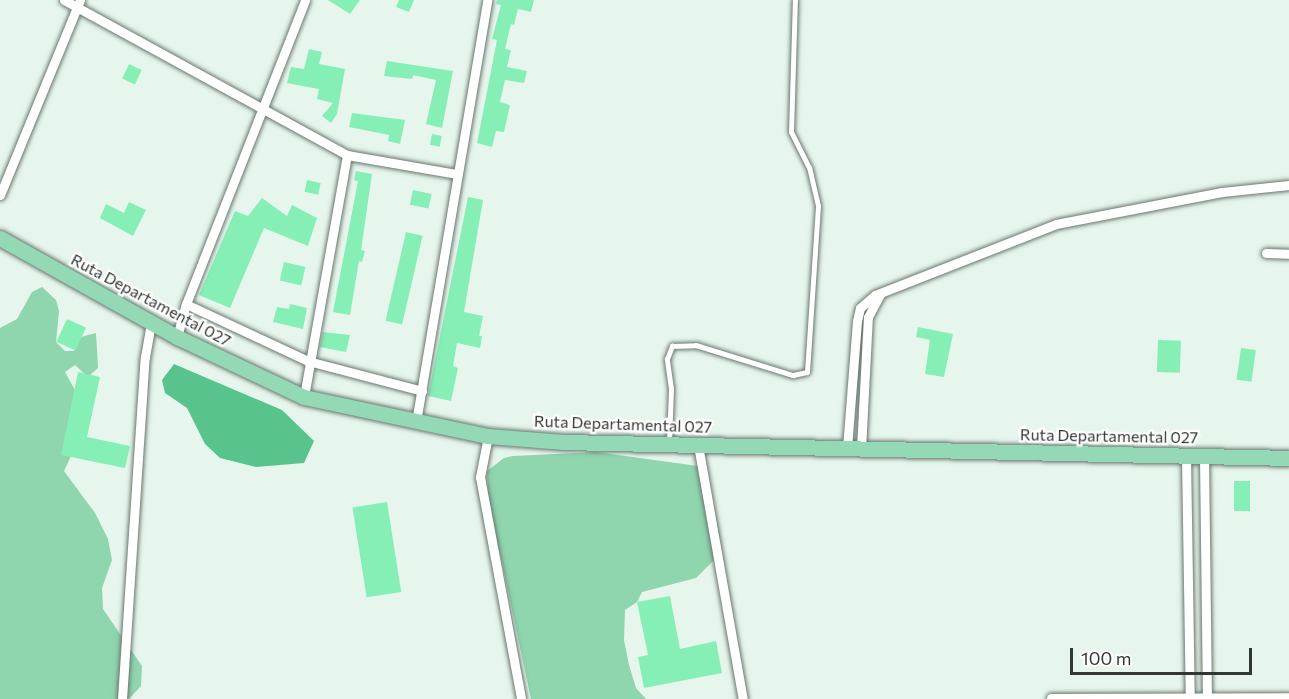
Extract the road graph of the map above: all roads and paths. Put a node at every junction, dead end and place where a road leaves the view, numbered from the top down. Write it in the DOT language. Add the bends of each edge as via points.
graph roads {
  1 [pos="64,0"];
  2 [pos="305,0"];
  3 [pos="487,0"];
  4 [pos="795,0"];
  5 [pos="79,3"];
  6 [pos="263,108"];
  7 [pos="348,155"];
  8 [pos="457,174"];
  9 [pos="1289,185"];
  10 [pos="0,195"];
  11 [pos="0,238"];
  12 [pos="1266,253"];
  13 [pos="1289,254"];
  14 [pos="186,304"];
  15 [pos="152,322"];
  16 [pos="177,337"];
  17 [pos="308,361"];
  18 [pos="422,391"];
  19 [pos="304,397"];
  20 [pos="416,422"];
  21 [pos="488,436"];
  22 [pos="669,444"];
  23 [pos="698,445"];
  24 [pos="854,449"];
  25 [pos="1186,456"];
  26 [pos="1204,456"];
  27 [pos="1289,459"];
  28 [pos="1289,697"];
  29 [pos="1051,698"];
  30 [pos="1190,698"];
  31 [pos="1207,698"];
  32 [pos="122,699"];
  33 [pos="521,699"];
  34 [pos="743,699"];
  1 -- 5 [label="street"];
  2 -- 6 [label="street"];
  3 -- 8 [label="street"];
  4 -- 22 [label="lane" via="791,132 809,168 818,206 807,372 793,375 696,345 672,346 667,359 671,389"];
  5 -- 6 [label="street"];
  5 -- 10 [label="street"];
  6 -- 7 [label="street"];
  6 -- 14 [label="street"];
  7 -- 8 [label="street"];
  7 -- 17 [label="street"];
  8 -- 18 [label="street"];
  9 -- 24 [label="street" via="1222,192 1056,224 881,293 868,317"];
  11 -- 15 [label="main road, Ruta Departamental 027"];
  12 -- 13 [label="street"];
  14 -- 16 [label="street"];
  14 -- 17 [label="street"];
  15 -- 16 [label="main road, Ruta Departamental 027"];
  15 -- 32 [label="street" via="145,357"];
  16 -- 19 [label="main road, Ruta Departamental 027"];
  17 -- 18 [label="street"];
  17 -- 19 [label="street"];
  18 -- 20 [label="street"];
  19 -- 20 [label="main road, Ruta Departamental 027"];
  20 -- 21 [label="main road, Ruta Departamental 027"];
  21 -- 22 [label="main road, Ruta Departamental 027"];
  21 -- 33 [label="street" via="480,477"];
  22 -- 23 [label="main road, Ruta Departamental 027"];
  23 -- 24 [label="main road, Ruta Departamental 027"];
  23 -- 34 [label="street"];
  24 -- 25 [label="main road, Ruta Departamental 027"];
  25 -- 26 [label="main road, Ruta Departamental 027"];
  25 -- 30 [label="street"];
  26 -- 27 [label="main road, Ruta Departamental 027"];
  26 -- 31 [label="street"];
  28 -- 31 [label="street"];
  29 -- 30 [label="street"];
  30 -- 31 [label="street"];
}
